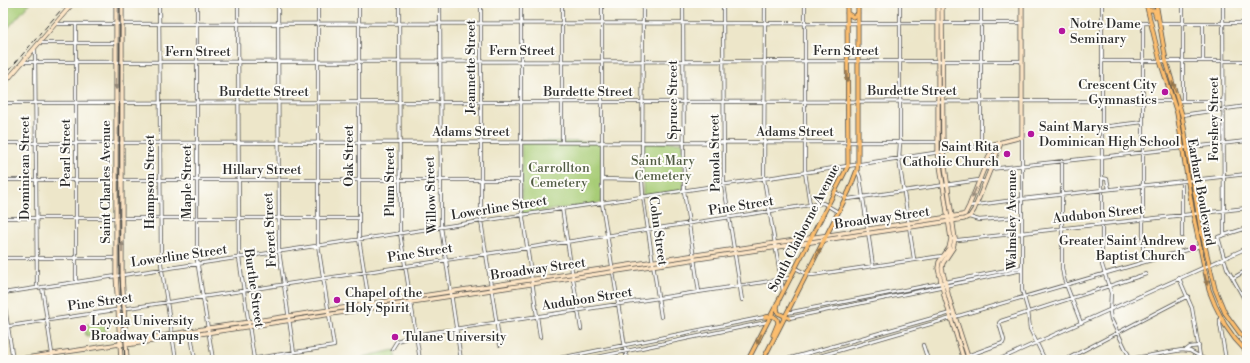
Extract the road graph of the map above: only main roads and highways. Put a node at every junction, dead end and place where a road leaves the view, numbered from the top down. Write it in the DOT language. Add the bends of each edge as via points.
graph roads {
  1 [pos="852,3"];
  2 [pos="1146,3"];
  3 [pos="1156,3"];
  4 [pos="847,4"];
  5 [pos="858,4"];
  6 [pos="1148,10"];
  7 [pos="858,13"];
  8 [pos="846,14"];
  9 [pos="1159,23"];
  10 [pos="1151,25"];
  11 [pos="1162,35"];
  12 [pos="786,285"];
  13 [pos="787,316"];
  14 [pos="767,317"];
  15 [pos="1240,335"];
  16 [pos="1235,338"];
  17 [pos="1247,343"];
  18 [pos="1247,352"];
  19 [pos="767,353"];
  20 [pos="749,359"];
  21 [pos="763,360"];
  1 -- 4 [label="main road"];
  1 -- 5 [label="main road"];
  2 -- 6 [label="main road, Earhart Boulevard"];
  3 -- 9 [label="main road, Earhart Boulevard"];
  4 -- 8 [label="main road, South Claiborne Avenue"];
  5 -- 7 [label="main road, South Claiborne Avenue"];
  6 -- 9 [label="main road" via="1154,10"];
  6 -- 10 [label="main road, Earhart Boulevard"];
  7 -- 8 [label="main road" via="853,17"];
  13 -- 7 [label="main road, South Claiborne Avenue, one-way" via="846,198 857,170"];
  8 -- 12 [label="main road, South Claiborne Avenue, one-way" via="848,166"];
  9 -- 11 [label="main road, Earhart Boulevard"];
  10 -- 11 [label="main road" via="1158,40"];
  10 -- 16 [label="main road, Earhart Boulevard, one-way" via="1173,101 1209,290 1220,317"];
  15 -- 11 [label="main road, Earhart Boulevard, one-way" via="1217,296 1198,213 1182,115 1166,61"];
  12 -- 13 [label="main road" via="777,310 779,314"];
  12 -- 14 [label="main road, South Claiborne Avenue"];
  13 -- 19 [label="main road, South Claiborne Avenue"];
  14 -- 19 [label="main road" via="774,316 778,322"];
  14 -- 20 [label="main road, South Claiborne Avenue, one-way"];
  15 -- 16 [label="main road"];
  15 -- 17 [label="main road, Earhart Boulevard"];
  16 -- 18 [label="main road, Earhart Boulevard"];
  19 -- 21 [label="main road, South Claiborne Avenue"];
}
